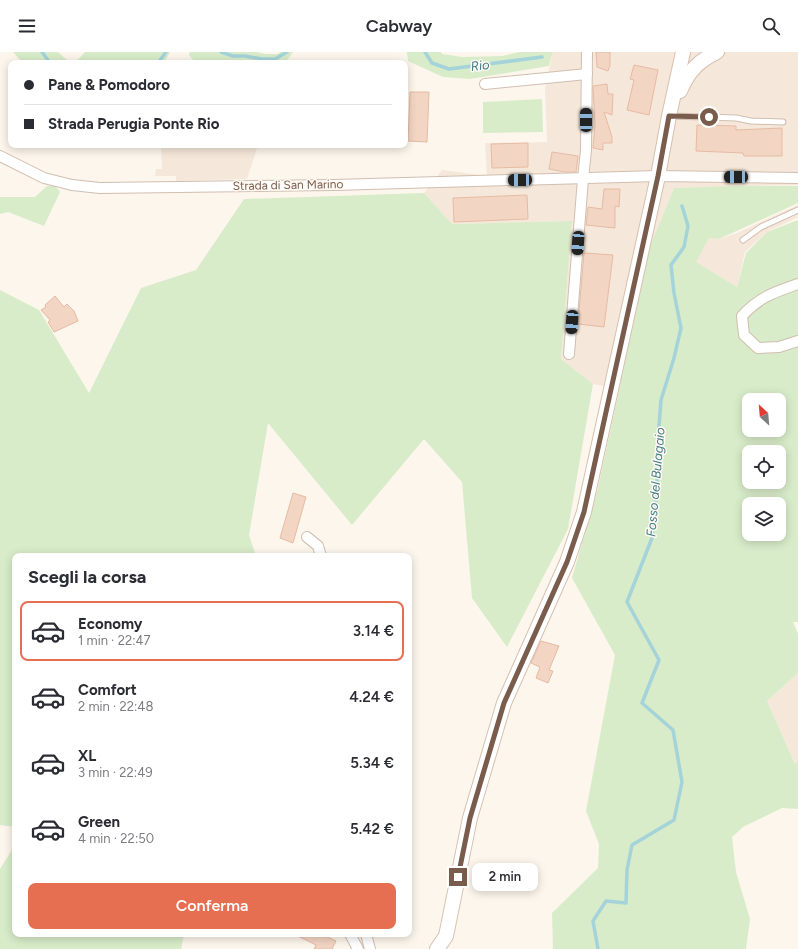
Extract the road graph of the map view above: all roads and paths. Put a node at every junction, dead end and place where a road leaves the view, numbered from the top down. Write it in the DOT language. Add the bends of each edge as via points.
graph roads {
  1 [pos="587,52"];
  2 [pos="683,52"];
  3 [pos="717,52"];
  4 [pos="699,58"];
  5 [pos="586,74"];
  6 [pos="485,84"];
  7 [pos="669,116"];
  8 [pos="783,122"];
  9 [pos="0,156"];
  10 [pos="658,176"];
  11 [pos="798,178"];
  12 [pos="582,179"];
  13 [pos="798,210"];
  14 [pos="743,240"];
  15 [pos="798,284"];
  16 [pos="798,341"];
  17 [pos="569,354"];
  18 [pos="307,537"];
  19 [pos="320,553"];
  20 [pos="352,937"];
  21 [pos="367,937"];
  22 [pos="358,949"];
  23 [pos="370,949"];
  24 [pos="437,949"];
  1 -- 5 [label="street"];
  2 -- 7 [label="main road"];
  3 -- 4 [label="main road"];
  4 -- 7 [label="main road" via="684,81"];
  5 -- 6 [label="street"];
  5 -- 12 [label="street" via="586,150"];
  7 -- 8 [label="lane"];
  7 -- 10 [label="main road"];
  9 -- 12 [label="street, Strada di San Marino" via="44,178 100,188"];
  10 -- 11 [label="street, Strada di San Marino"];
  10 -- 12 [label="street, Strada di San Marino"];
  10 -- 24 [label="main road" via="584,512 567,562 504,703 470,818 446,936"];
  12 -- 17 [label="street"];
  13 -- 14 [label="lane" via="761,227"];
  15 -- 16 [label="street" via="770,294 752,305 742,316 744,335 758,348 779,347"];
  18 -- 19 [label="street" via="318,546"];
  20 -- 22 [label="street"];
  21 -- 23 [label="street"];
}
